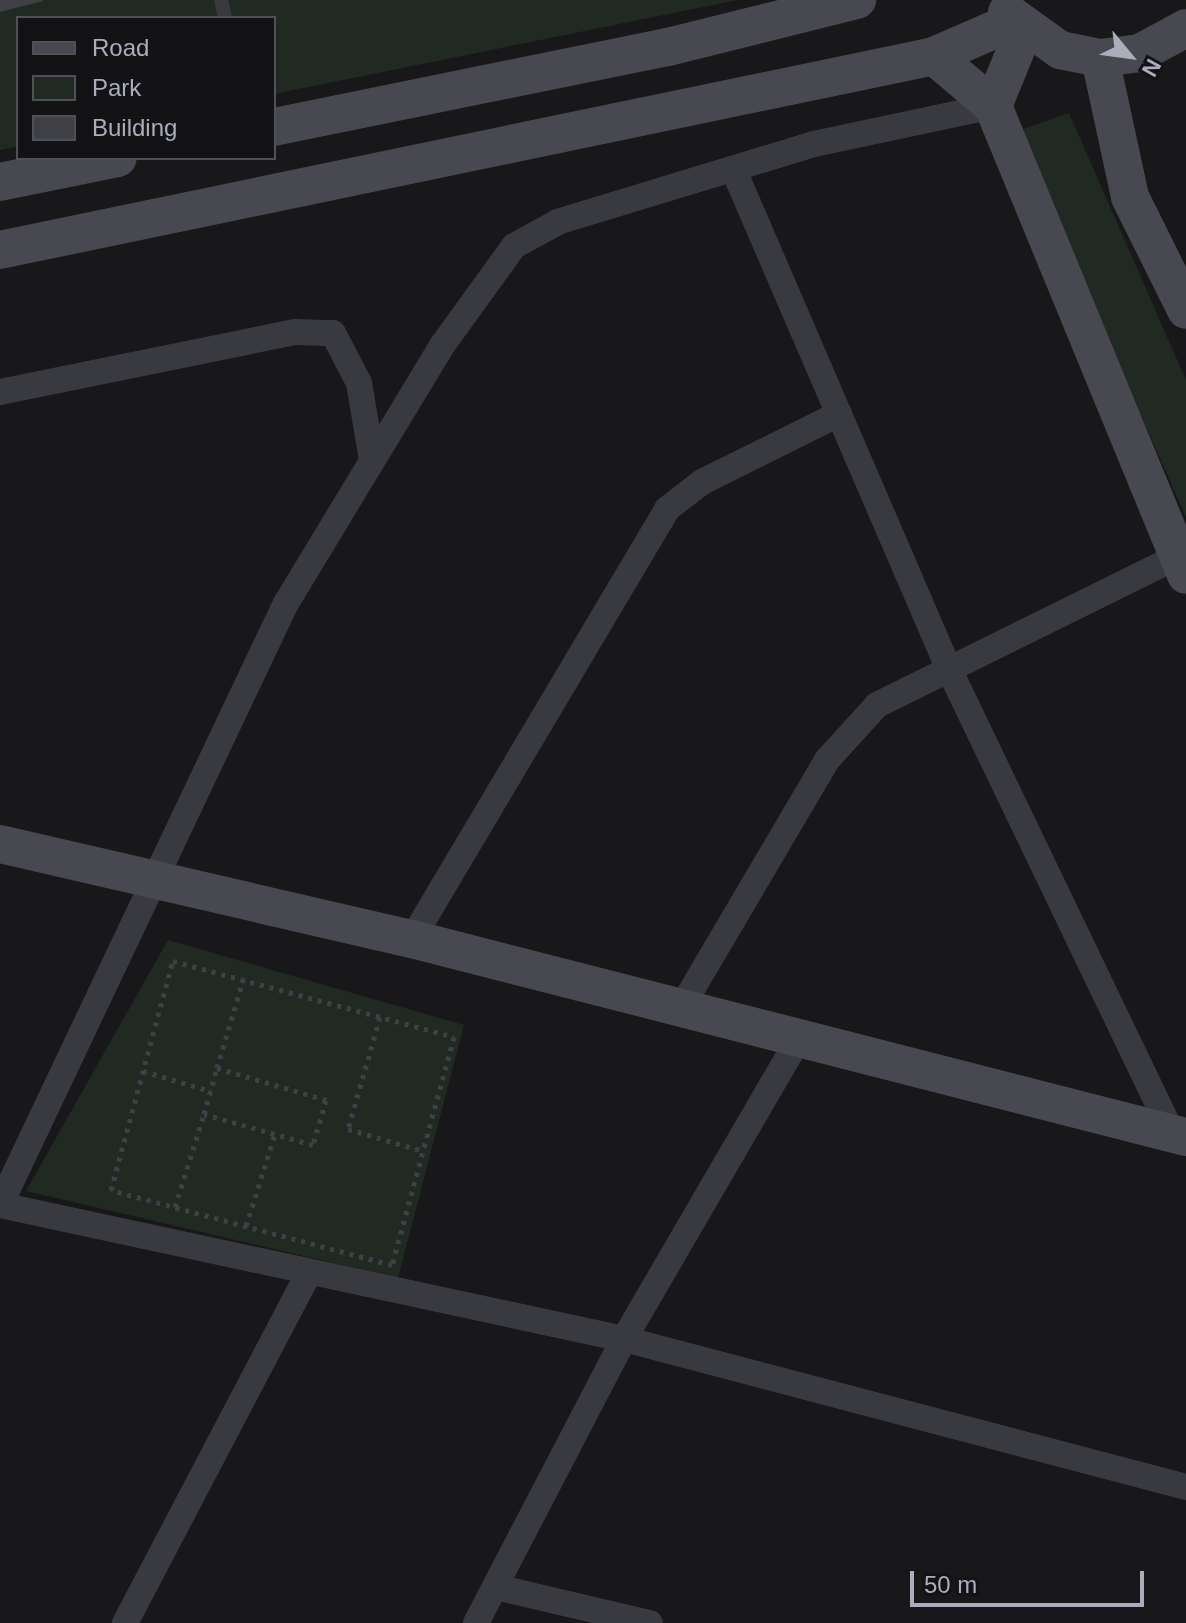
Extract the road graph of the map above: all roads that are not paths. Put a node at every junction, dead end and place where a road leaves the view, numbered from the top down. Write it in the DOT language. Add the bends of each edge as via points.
graph roads {
  1 [pos="857,0"];
  2 [pos="1012,17"];
  3 [pos="1183,35"];
  4 [pos="934,56"];
  5 [pos="1100,58"];
  6 [pos="993,106"];
  7 [pos="276,127"];
  8 [pos="108,160"];
  9 [pos="735,173"];
  10 [pos="0,182"];
  11 [pos="0,250"];
  12 [pos="1186,310"];
  13 [pos="0,392"];
  14 [pos="839,414"];
  15 [pos="372,460"];
  16 [pos="1182,566"];
  17 [pos="948,667"];
  18 [pos="0,844"];
  19 [pos="152,880"];
  20 [pos="412,939"];
  21 [pos="681,1008"];
  22 [pos="799,1038"];
  23 [pos="1179,1135"];
  24 [pos="0,1206"];
  25 [pos="309,1272"];
  26 [pos="624,1339"];
  27 [pos="1186,1487"];
  28 [pos="496,1587"];
  29 [pos="125,1623"];
  30 [pos="476,1623"];
  31 [pos="650,1623"];
  1 -- 7 [label="main road"];
  2 -- 4 [label="main road"];
  2 -- 5 [label="main road" via="1060,50"];
  2 -- 6 [label="main road"];
  3 -- 5 [label="main road" via="1140,53"];
  4 -- 6 [label="main road"];
  4 -- 11 [label="main road"];
  5 -- 12 [label="main road" via="1130,197"];
  6 -- 9 [label="street" via="814,144"];
  6 -- 16 [label="main road"];
  8 -- 10 [label="main road"];
  9 -- 14 [label="street"];
  9 -- 15 [label="street" via="558,222 514,246 451,331"];
  13 -- 15 [label="street" via="296,332 333,333 359,383"];
  14 -- 17 [label="street"];
  14 -- 20 [label="street" via="702,482 667,509"];
  15 -- 19 [label="street" via="286,603"];
  16 -- 17 [label="street"];
  17 -- 21 [label="street" via="877,705 827,760"];
  17 -- 23 [label="street"];
  18 -- 19 [label="main road"];
  19 -- 20 [label="main road"];
  19 -- 24 [label="street"];
  20 -- 21 [label="main road"];
  21 -- 22 [label="main road"];
  22 -- 23 [label="main road"];
  22 -- 26 [label="street"];
  24 -- 25 [label="street"];
  25 -- 26 [label="street"];
  25 -- 29 [label="street"];
  26 -- 27 [label="street"];
  26 -- 28 [label="street"];
  28 -- 30 [label="street"];
  28 -- 31 [label="street"];
}
